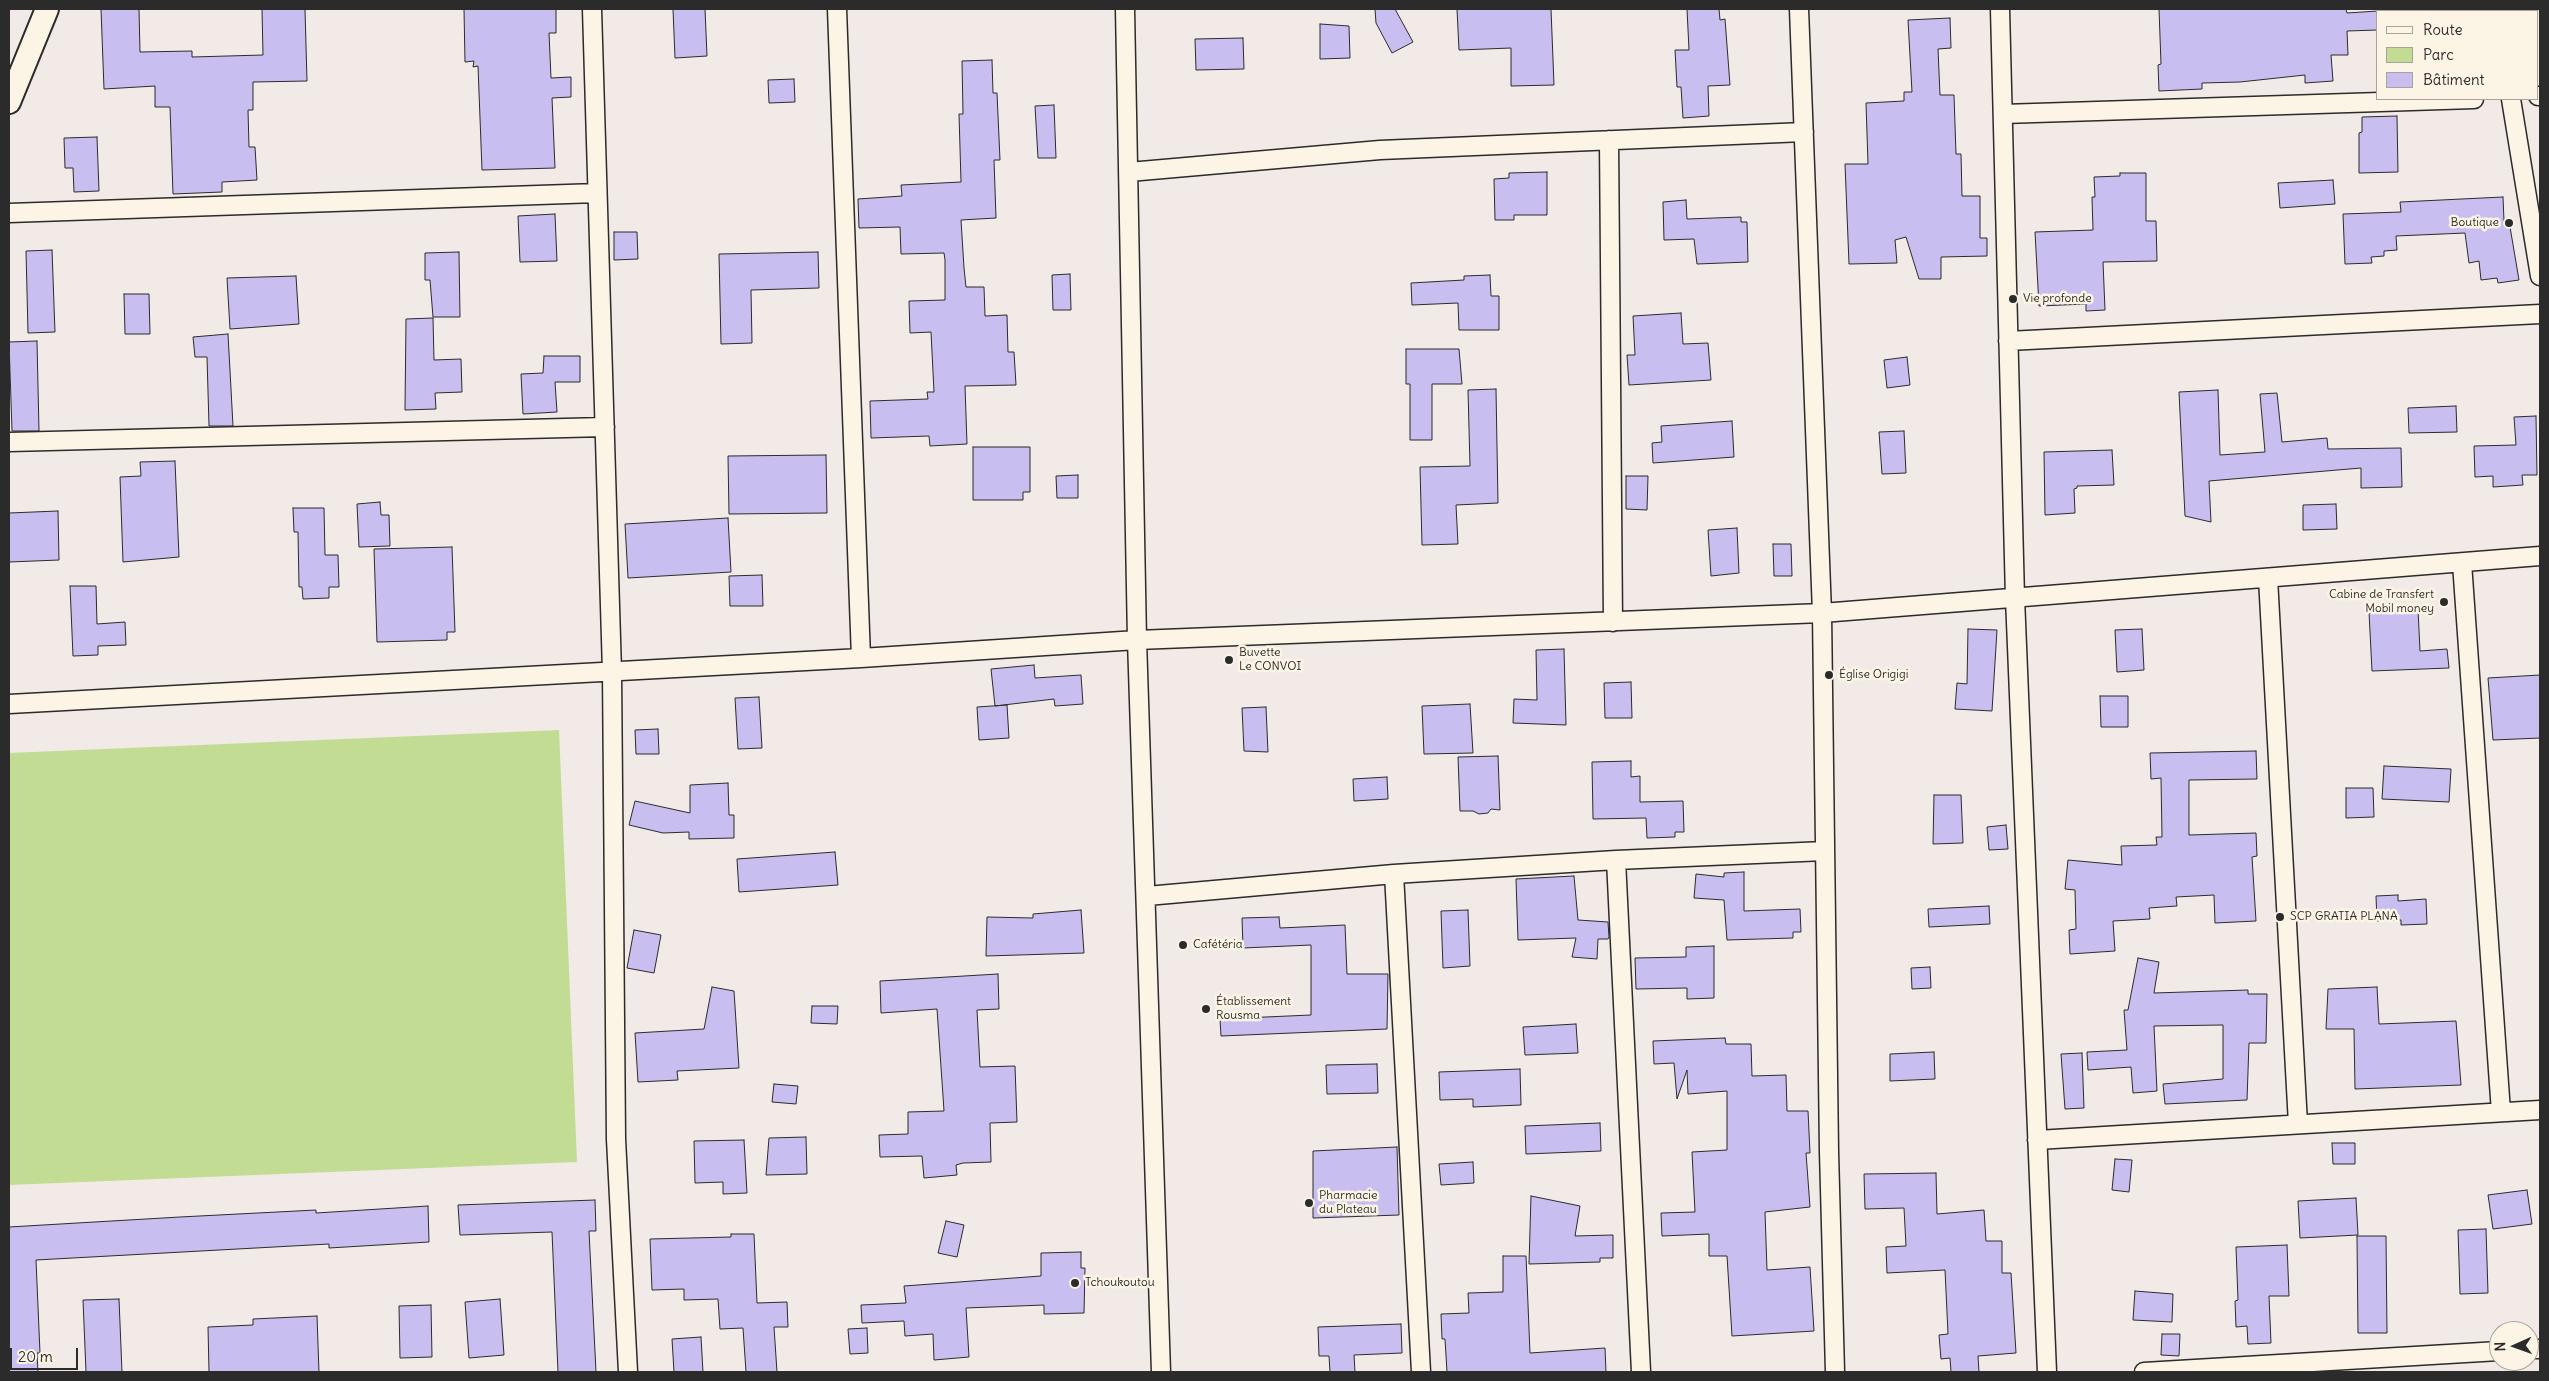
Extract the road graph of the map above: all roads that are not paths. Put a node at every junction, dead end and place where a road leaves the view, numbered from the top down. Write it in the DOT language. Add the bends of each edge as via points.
graph roads {
  1 [pos="47,9"];
  2 [pos="592,9"];
  3 [pos="837,9"];
  4 [pos="1125,9"];
  5 [pos="1799,9"];
  6 [pos="2000,9"];
  7 [pos="2443,100"];
  8 [pos="2511,100"];
  9 [pos="9,102"];
  10 [pos="2003,114"];
  11 [pos="1804,132"];
  12 [pos="1609,140"];
  13 [pos="1129,172"];
  14 [pos="597,193"];
  15 [pos="9,213"];
  16 [pos="2540,276"];
  17 [pos="2540,314"];
  18 [pos="2008,341"];
  19 [pos="605,427"];
  20 [pos="9,442"];
  21 [pos="2540,556"];
  22 [pos="2462,563"];
  23 [pos="2268,578"];
  24 [pos="2015,598"];
  25 [pos="1822,613"];
  26 [pos="1613,622"];
  27 [pos="1137,640"];
  28 [pos="861,658"];
  29 [pos="612,672"];
  30 [pos="9,704"];
  31 [pos="1825,851"];
  32 [pos="1616,860"];
  33 [pos="1394,874"];
  34 [pos="1147,896"];
  35 [pos="2540,1110"];
  36 [pos="2501,1112"];
  37 [pos="2298,1124"];
  38 [pos="2037,1140"];
  39 [pos="2489,1352"];
  40 [pos="628,1372"];
  41 [pos="1161,1372"];
  42 [pos="1421,1372"];
  43 [pos="1641,1372"];
  44 [pos="1835,1372"];
  45 [pos="2047,1372"];
  46 [pos="2144,1372"];
  1 -- 9 [label="street"];
  2 -- 14 [label="street"];
  3 -- 28 [label="street"];
  4 -- 13 [label="street"];
  5 -- 11 [label="street"];
  6 -- 10 [label="street"];
  7 -- 10 [label="street"];
  8 -- 16 [label="street"];
  10 -- 18 [label="street"];
  11 -- 12 [label="street"];
  11 -- 25 [label="street"];
  12 -- 13 [label="street" via="1380,150"];
  12 -- 26 [label="street"];
  13 -- 27 [label="street"];
  14 -- 15 [label="street"];
  14 -- 19 [label="street"];
  17 -- 18 [label="street"];
  18 -- 24 [label="street"];
  19 -- 20 [label="street"];
  19 -- 29 [label="street"];
  21 -- 22 [label="street"];
  22 -- 23 [label="street"];
  22 -- 36 [label="street"];
  23 -- 24 [label="street"];
  23 -- 37 [label="street"];
  24 -- 25 [label="street"];
  24 -- 38 [label="street"];
  25 -- 26 [label="street"];
  25 -- 31 [label="street"];
  26 -- 27 [label="street"];
  27 -- 28 [label="street"];
  27 -- 34 [label="street"];
  28 -- 29 [label="street"];
  29 -- 30 [label="street"];
  29 -- 40 [label="street" via="616,1138"];
  31 -- 32 [label="street"];
  31 -- 44 [label="street"];
  32 -- 33 [label="street"];
  32 -- 43 [label="street"];
  33 -- 34 [label="street"];
  33 -- 42 [label="street"];
  34 -- 41 [label="street"];
  35 -- 36 [label="street"];
  36 -- 37 [label="street"];
  37 -- 38 [label="street"];
  38 -- 45 [label="street"];
  39 -- 46 [label="street"];
}
